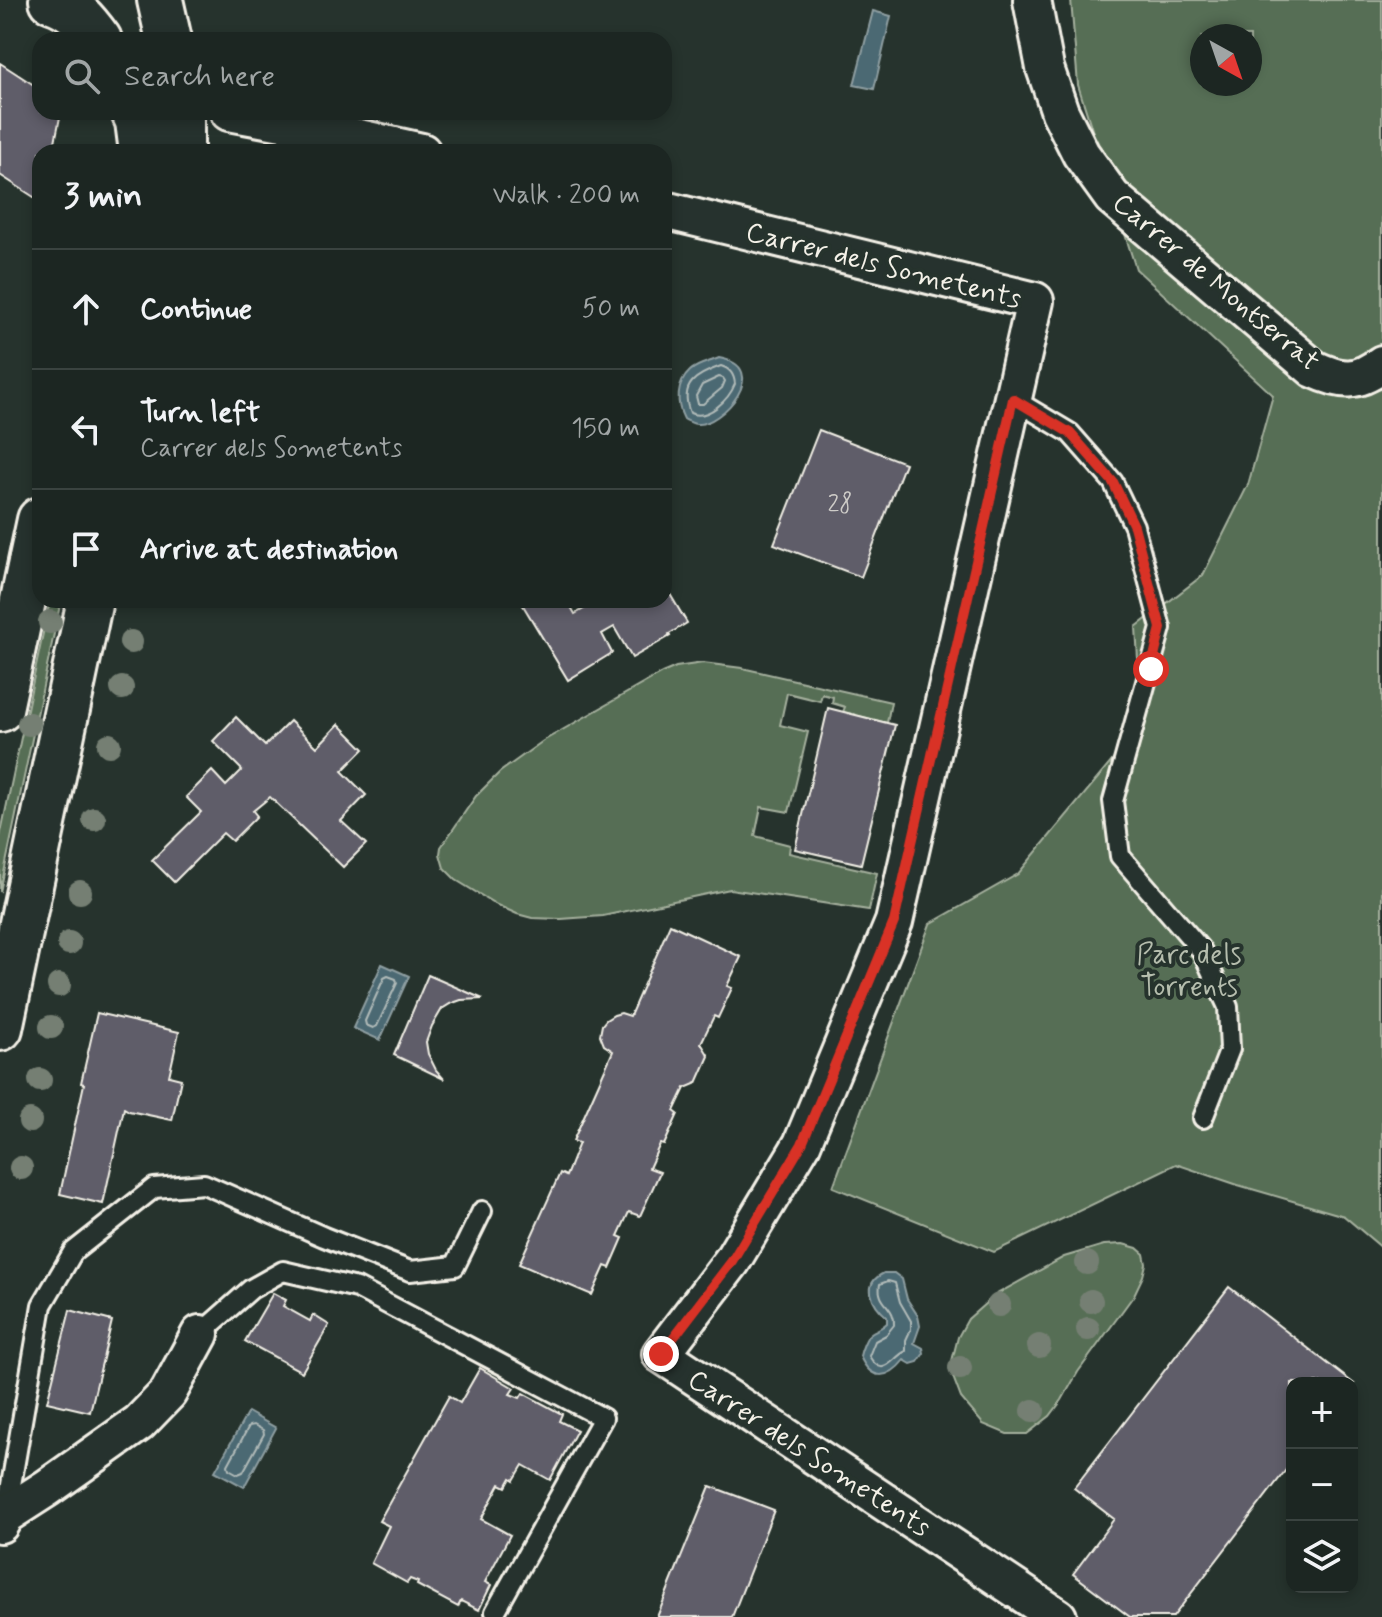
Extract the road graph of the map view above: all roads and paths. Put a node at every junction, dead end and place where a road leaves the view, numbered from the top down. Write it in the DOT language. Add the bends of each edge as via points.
graph roads {
  1 [pos="52,0"];
  2 [pos="160,0"];
  3 [pos="1032,0"];
  4 [pos="93,32"];
  5 [pos="167,32"];
  6 [pos="115,120"];
  7 [pos="138,120"];
  8 [pos="181,120"];
  9 [pos="272,120"];
  10 [pos="114,144"];
  11 [pos="141,144"];
  12 [pos="181,144"];
  13 [pos="386,144"];
  14 [pos="672,212"];
  15 [pos="1382,364"];
  16 [pos="1013,399"];
  17 [pos="32,557"];
  18 [pos="88,608"];
  19 [pos="1,700"];
  20 [pos="0,1028"];
  21 [pos="1203,1118"];
  22 [pos="482,1211"];
  23 [pos="200,1334"];
  24 [pos="3,1520"];
  25 [pos="495,1612"];
  26 [pos="1058,1617"];
  1 -- 4 [label="street" via="81,16"];
  2 -- 5 [label="street"];
  3 -- 15 [label="street, Carrer de Montserrat" via="1060,112 1081,154 1112,197 1314,369 1335,379 1355,379"];
  6 -- 10 [label="street"];
  7 -- 11 [label="street"];
  8 -- 12 [label="street"];
  9 -- 13 [label="street"];
  14 -- 16 [label="street, Carrer dels Sometents" via="1035,301"];
  16 -- 21 [label="lane" via="1070,433 1113,482 1134,526 1146,570 1161,628 1113,801 1120,856 1202,951 1228,1007 1230,1049"];
  16 -- 26 [label="street, Carrer dels Sometents" via="894,922 802,1144 732,1261 661,1354"];
  17 -- 19 [label="street"];
  18 -- 20 [label="street"];
  22 -- 24 [label="lane" via="455,1266 410,1271 204,1184 154,1188 73,1252 42,1305"];
  23 -- 24 [label="street" via="168,1393 139,1423"];
  23 -- 25 [label="lane" via="251,1289 283,1271 357,1288 603,1418"];
}
